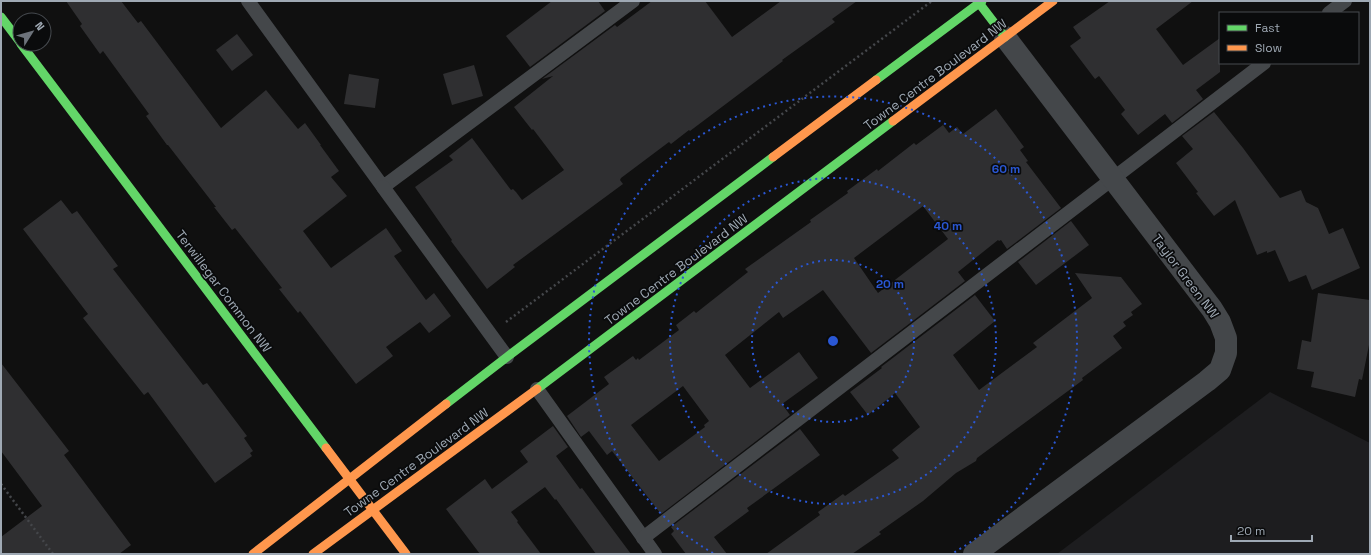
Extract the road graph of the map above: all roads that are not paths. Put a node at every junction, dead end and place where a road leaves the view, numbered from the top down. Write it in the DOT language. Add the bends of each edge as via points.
graph roads {
  1 [pos="248,1"];
  2 [pos="633,1"];
  3 [pos="1053,1"];
  4 [pos="1345,1"];
  5 [pos="980,2"];
  6 [pos="1330,12"];
  7 [pos="1,17"];
  8 [pos="12,31"];
  9 [pos="1005,37"];
  10 [pos="28,52"];
  11 [pos="1263,64"];
  12 [pos="1113,180"];
  13 [pos="383,187"];
  14 [pos="507,357"];
  15 [pos="537,389"];
  16 [pos="350,480"];
  17 [pos="372,510"];
  18 [pos="643,538"];
  19 [pos="254,554"];
  20 [pos="313,554"];
  21 [pos="406,554"];
  22 [pos="655,554"];
  23 [pos="974,554"];
  1 -- 13 [label="lane"];
  2 -- 13 [label="lane"];
  3 -- 9 [label="street, Towne Centre Boulevard NW"];
  4 -- 6 [label="lane"];
  5 -- 9 [label="street, Taylor Green NW"];
  5 -- 14 [label="street, Towne Centre Boulevard NW"];
  7 -- 8 [label="street, Terwillegar Common NW"];
  9 -- 12 [label="street, Taylor Green NW"];
  9 -- 15 [label="street, Towne Centre Boulevard NW"];
  10 -- 16 [label="street, Terwillegar Common NW"];
  11 -- 12 [label="lane"];
  12 -- 18 [label="lane"];
  12 -- 23 [label="street, Taylor Green NW" via="1220,322 1226,338 1223,363 1220,370 1207,381"];
  13 -- 14 [label="lane"];
  14 -- 16 [label="street, Towne Centre Boulevard NW"];
  15 -- 17 [label="street, Towne Centre Boulevard NW"];
  15 -- 18 [label="lane"];
  16 -- 17 [label="street, Terwillegar Common NW"];
  16 -- 19 [label="street, Towne Centre Boulevard NW"];
  17 -- 20 [label="street, Towne Centre Boulevard NW"];
  17 -- 21 [label="street, Terwillegar Common NW"];
  18 -- 22 [label="lane"];
}
